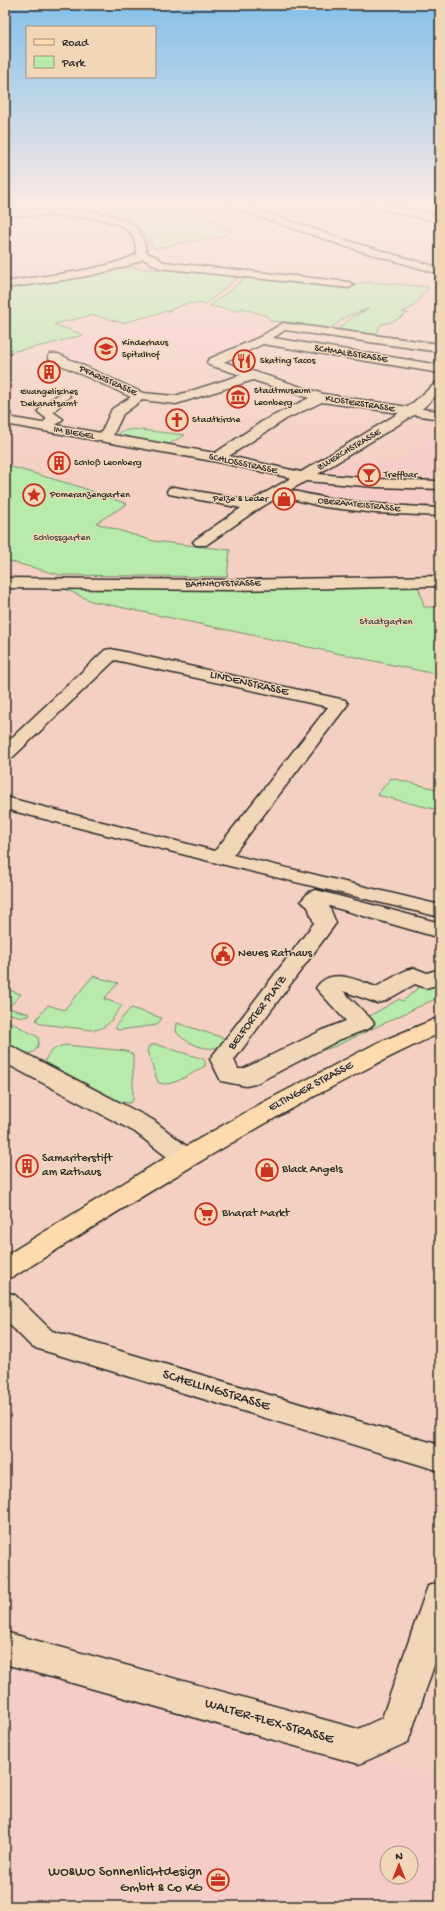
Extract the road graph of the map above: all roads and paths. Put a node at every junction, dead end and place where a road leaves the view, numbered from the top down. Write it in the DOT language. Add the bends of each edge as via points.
graph roads {
  1 [pos="262,340"];
  2 [pos="440,348"];
  3 [pos="54,357"];
  4 [pos="440,369"];
  5 [pos="255,376"];
  6 [pos="440,386"];
  7 [pos="64,396"];
  8 [pos="140,396"];
  9 [pos="321,398"];
  10 [pos="410,412"];
  11 [pos="440,415"];
  12 [pos="5,416"];
  13 [pos="43,428"];
  14 [pos="104,439"];
  15 [pos="218,458"];
  16 [pos="303,477"];
  17 [pos="407,485"];
  18 [pos="440,485"];
  19 [pos="174,492"];
  20 [pos="279,492"];
  21 [pos="254,506"];
  22 [pos="406,511"];
  23 [pos="440,512"];
  24 [pos="206,538"];
  25 [pos="440,581"];
  26 [pos="5,583"];
  27 [pos="5,754"];
  28 [pos="5,803"];
  29 [pos="220,858"];
  30 [pos="440,911"];
  31 [pos="440,931"];
  32 [pos="440,976"];
  33 [pos="440,1024"];
  34 [pos="5,1053"];
  35 [pos="185,1158"];
  36 [pos="5,1269"];
  37 [pos="5,1303"];
  38 [pos="440,1458"];
  39 [pos="440,1597"];
  40 [pos="5,1648"];
  1 -- 2 [label="street" via="283,326"];
  1 -- 4 [label="street, SCHMALZSTRASSE"];
  1 -- 5 [label="street, KLOSTERSTRASSE" via="213,362"];
  3 -- 8 [label="street, PFARRSTRASSE"];
  5 -- 8 [label="street, PFARRSTRASSE" via="176,400"];
  5 -- 9 [label="street, KLOSTERSTRASSE"];
  6 -- 10 [label="street, ZWERCHSTRASSE"];
  7 -- 13 [label="street, IM BIEGEL" via="44,412 56,419"];
  8 -- 14 [label="street" via="117,412"];
  9 -- 10 [label="street, KLOSTERSTRASSE"];
  9 -- 15 [label="street" via="276,420"];
  10 -- 11 [label="street, KLOSTERSTRASSE"];
  10 -- 16 [label="street, ZWERCHSTRASSE"];
  12 -- 13 [label="street, IM BIEGEL" via="9,421"];
  13 -- 14 [label="street, IM BIEGEL"];
  14 -- 15 [label="street, SCHLOSSSTRASSE"];
  15 -- 16 [label="street, SCHLOSSSTRASSE"];
  16 -- 17 [label="street, SCHLOSSSTRASSE"];
  16 -- 20 [label="street, ZWERCHSTRASSE"];
  17 -- 18 [label="street, SCHLOSSSTRASSE"];
  17 -- 22 [label="street"];
  19 -- 21 [label="street"];
  20 -- 21 [label="street, ZWERCHSTRASSE"];
  20 -- 22 [label="street, OBERAMTEISTRASSE" via="324,503"];
  21 -- 24 [label="street, ZWERCHSTRASSE"];
  22 -- 23 [label="street, OBERAMTEISTRASSE"];
  25 -- 26 [label="street, BAHNHOFSTRASSE" via="231,585"];
  27 -- 29 [label="street, LINDENSTRASSE" via="112,654 339,704"];
  28 -- 29 [label="street"];
  29 -- 30 [label="street"];
  31 -- 32 [label="street, BELFORTER PLATZ" via="316,896 312,901 317,903 325,924 222,1059 229,1075 246,1078 333,1034 362,1023 327,988 341,982 377,996 414,975 426,981"];
  33 -- 35 [label="main road, ELTINGER STRASSE" via="373,1054 249,1120"];
  34 -- 35 [label="street" via="144,1126"];
  35 -- 36 [label="main road, ELTINGER STRASSE"];
  37 -- 38 [label="street, SCHELLINGSTRASSE" via="42,1339"];
  39 -- 40 [label="street, WALTER-FLEX-STRASSE" via="396,1730 359,1747"];
}
